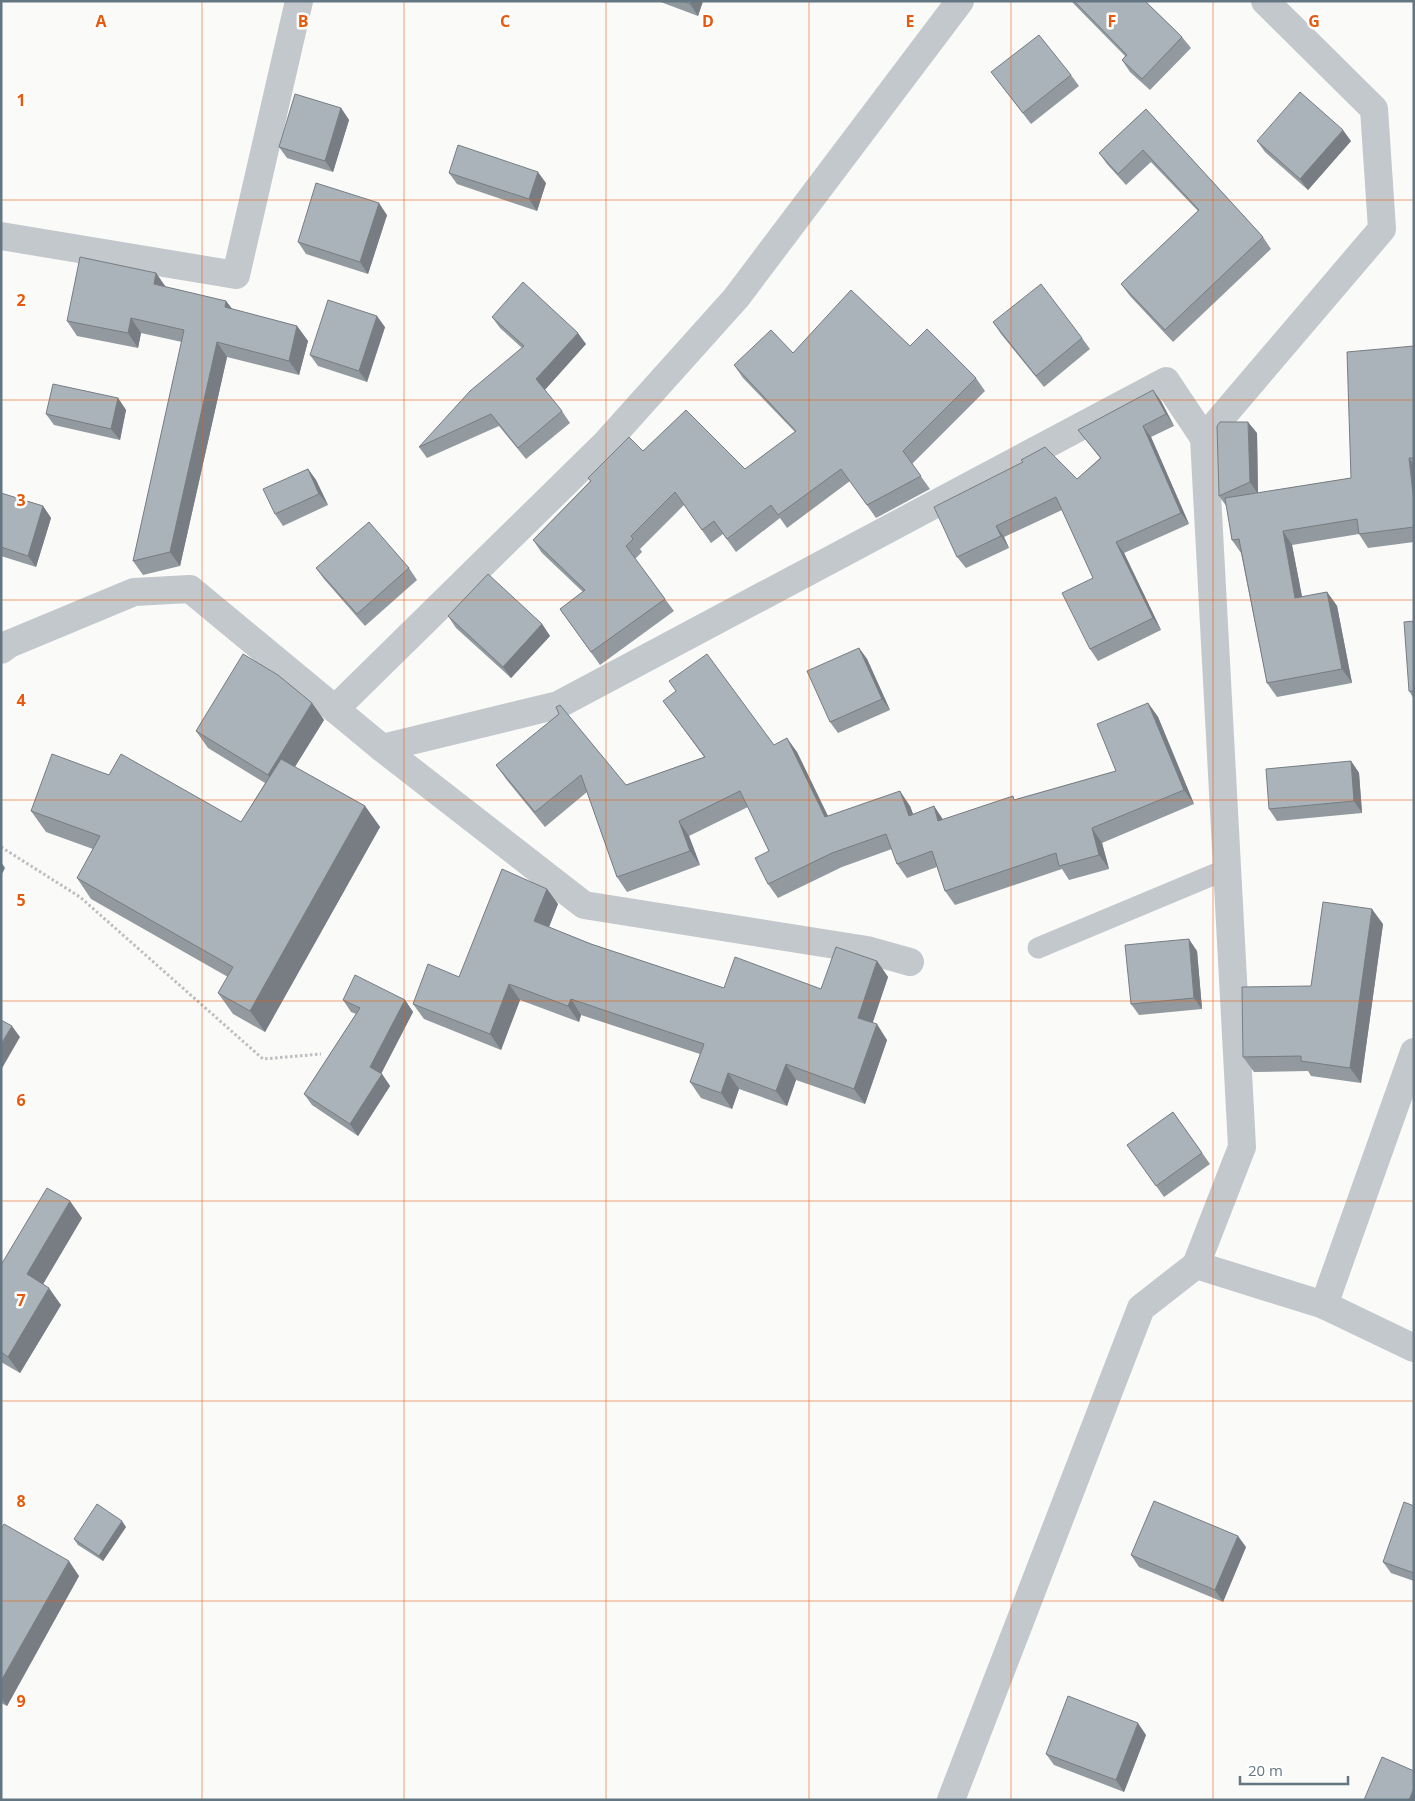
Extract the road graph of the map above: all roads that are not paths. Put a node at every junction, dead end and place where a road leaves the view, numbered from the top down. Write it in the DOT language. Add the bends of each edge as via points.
graph roads {
  1 [pos="299,1"];
  2 [pos="960,1"];
  3 [pos="1264,1"];
  4 [pos="1,236"];
  5 [pos="1204,438"];
  6 [pos="1,650"];
  7 [pos="335,709"];
  8 [pos="382,748"];
  9 [pos="1227,868"];
  10 [pos="1038,948"];
  11 [pos="910,962"];
  12 [pos="1414,1052"];
  13 [pos="1196,1265"];
  14 [pos="1324,1305"];
  15 [pos="1414,1348"];
  16 [pos="951,1800"];
  1 -- 4 [label="street" via="236,275"];
  2 -- 7 [label="street" via="736,298 605,444"];
  3 -- 5 [label="street" via="1374,110 1382,229"];
  5 -- 8 [label="street" via="1166,381 558,705"];
  5 -- 9 [label="street"];
  6 -- 7 [label="street" via="134,592 190,589"];
  7 -- 8 [label="street"];
  8 -- 11 [label="street" via="584,904 867,950"];
  9 -- 10 [label="lane"];
  9 -- 13 [label="street" via="1242,1147"];
  12 -- 14 [label="street"];
  13 -- 14 [label="street"];
  13 -- 16 [label="street" via="1141,1308"];
  14 -- 15 [label="street"];
}
